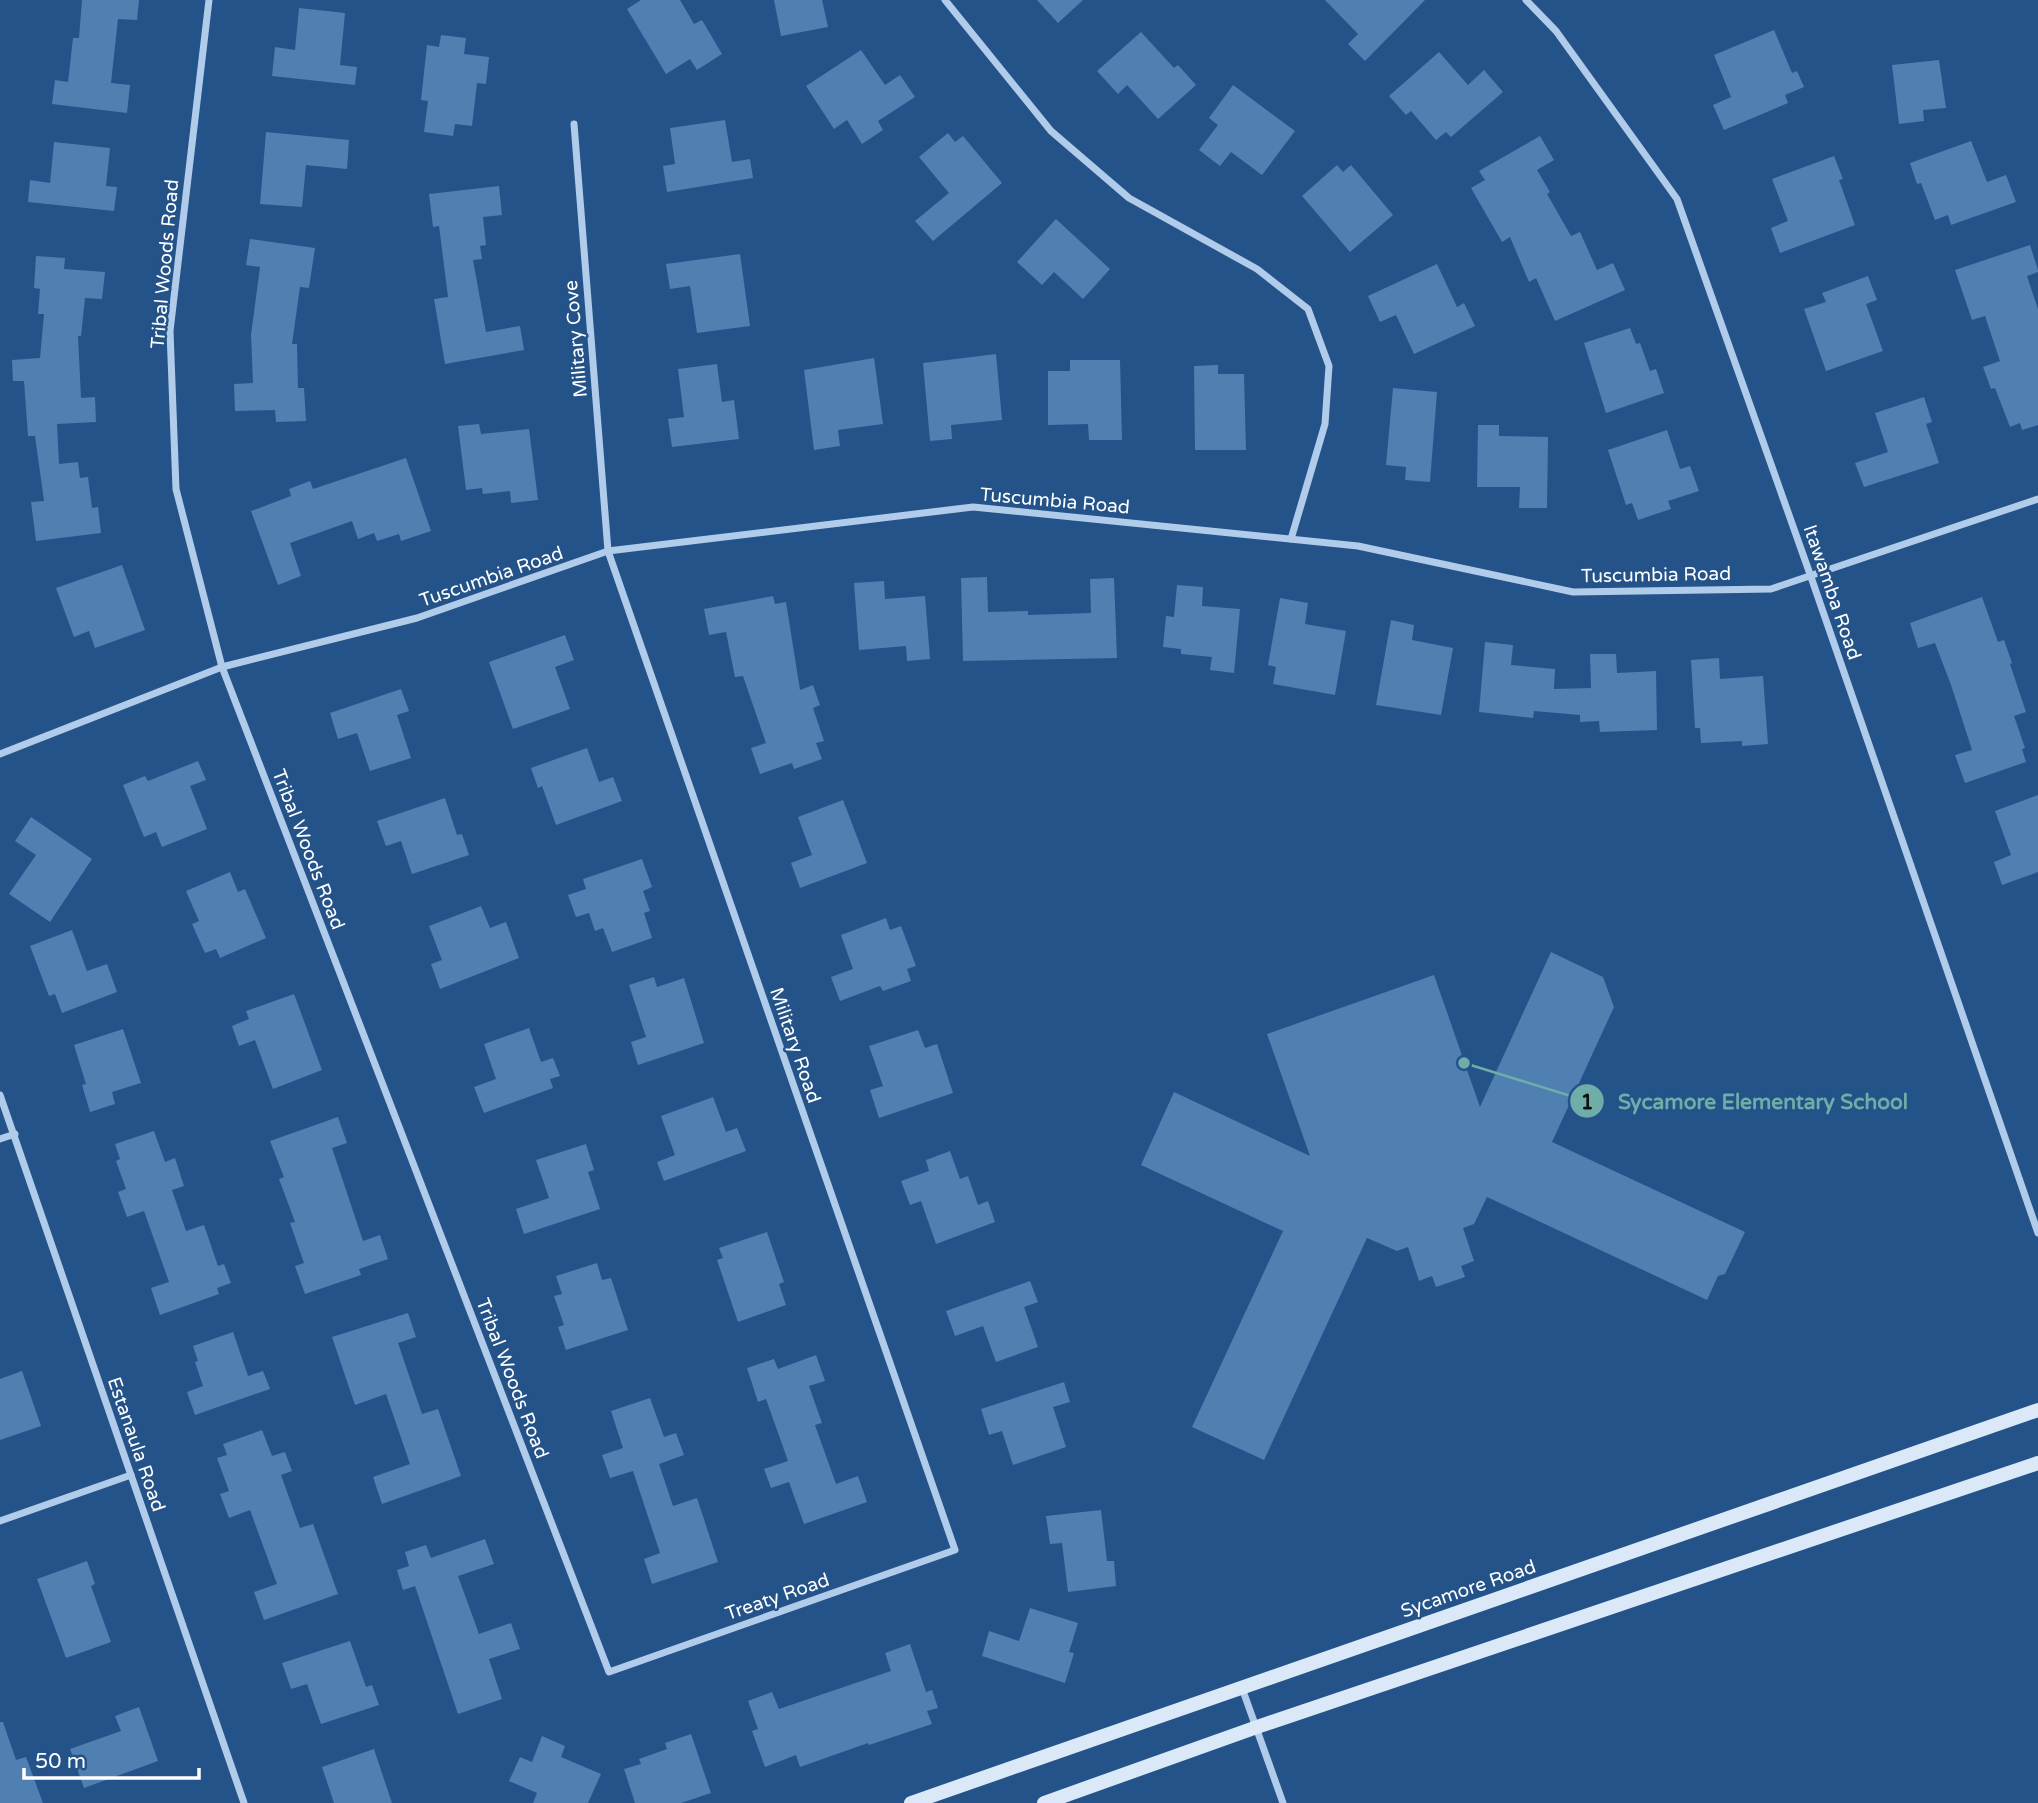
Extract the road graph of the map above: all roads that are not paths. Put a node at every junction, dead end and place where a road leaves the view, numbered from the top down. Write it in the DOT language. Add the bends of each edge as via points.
graph roads {
  1 [pos="209,0"];
  2 [pos="945,0"];
  3 [pos="1526,0"];
  4 [pos="574,124"];
  5 [pos="2038,499"];
  6 [pos="1291,539"];
  7 [pos="608,551"];
  8 [pos="1811,576"];
  9 [pos="222,667"];
  10 [pos="0,754"];
  11 [pos="0,1095"];
  12 [pos="15,1134"];
  13 [pos="0,1139"];
  14 [pos="2038,1233"];
  15 [pos="2038,1410"];
  16 [pos="2038,1463"];
  17 [pos="131,1475"];
  18 [pos="0,1521"];
  19 [pos="955,1550"];
  20 [pos="609,1672"];
  21 [pos="1242,1687"];
  22 [pos="1257,1727"];
  23 [pos="244,1803"];
  24 [pos="911,1803"];
  25 [pos="1044,1803"];
  26 [pos="1283,1803"];
  1 -- 9 [label="street, Tribal Woods Road" via="170,331 176,489"];
  2 -- 6 [label="street" via="1051,131 1129,198 1257,269 1308,309 1329,366 1325,424"];
  3 -- 8 [label="street, Itawamba Road" via="1556,31 1677,200"];
  4 -- 7 [label="street, Military Cove"];
  5 -- 8 [label="street, Tuscumbia Road"];
  6 -- 7 [label="street, Tuscumbia Road" via="973,507"];
  6 -- 8 [label="street, Tuscumbia Road" via="1358,546 1573,592 1771,589"];
  7 -- 9 [label="street, Tuscumbia Road" via="417,618"];
  7 -- 19 [label="street, Military Road"];
  8 -- 14 [label="street, Itawamba Road"];
  9 -- 10 [label="street, Tuscumbia Road"];
  9 -- 20 [label="street, Tribal Woods Road"];
  11 -- 12 [label="street, Estanaula Road"];
  12 -- 13 [label="street"];
  12 -- 17 [label="street, Estanaula Road"];
  15 -- 21 [label="street, Sycamore Road"];
  16 -- 22 [label="street"];
  17 -- 18 [label="street"];
  17 -- 23 [label="street, Estanaula Road"];
  19 -- 20 [label="street, Treaty Road"];
  21 -- 22 [label="street"];
  21 -- 24 [label="street, Sycamore Road"];
  22 -- 25 [label="street"];
  22 -- 26 [label="street"];
}
